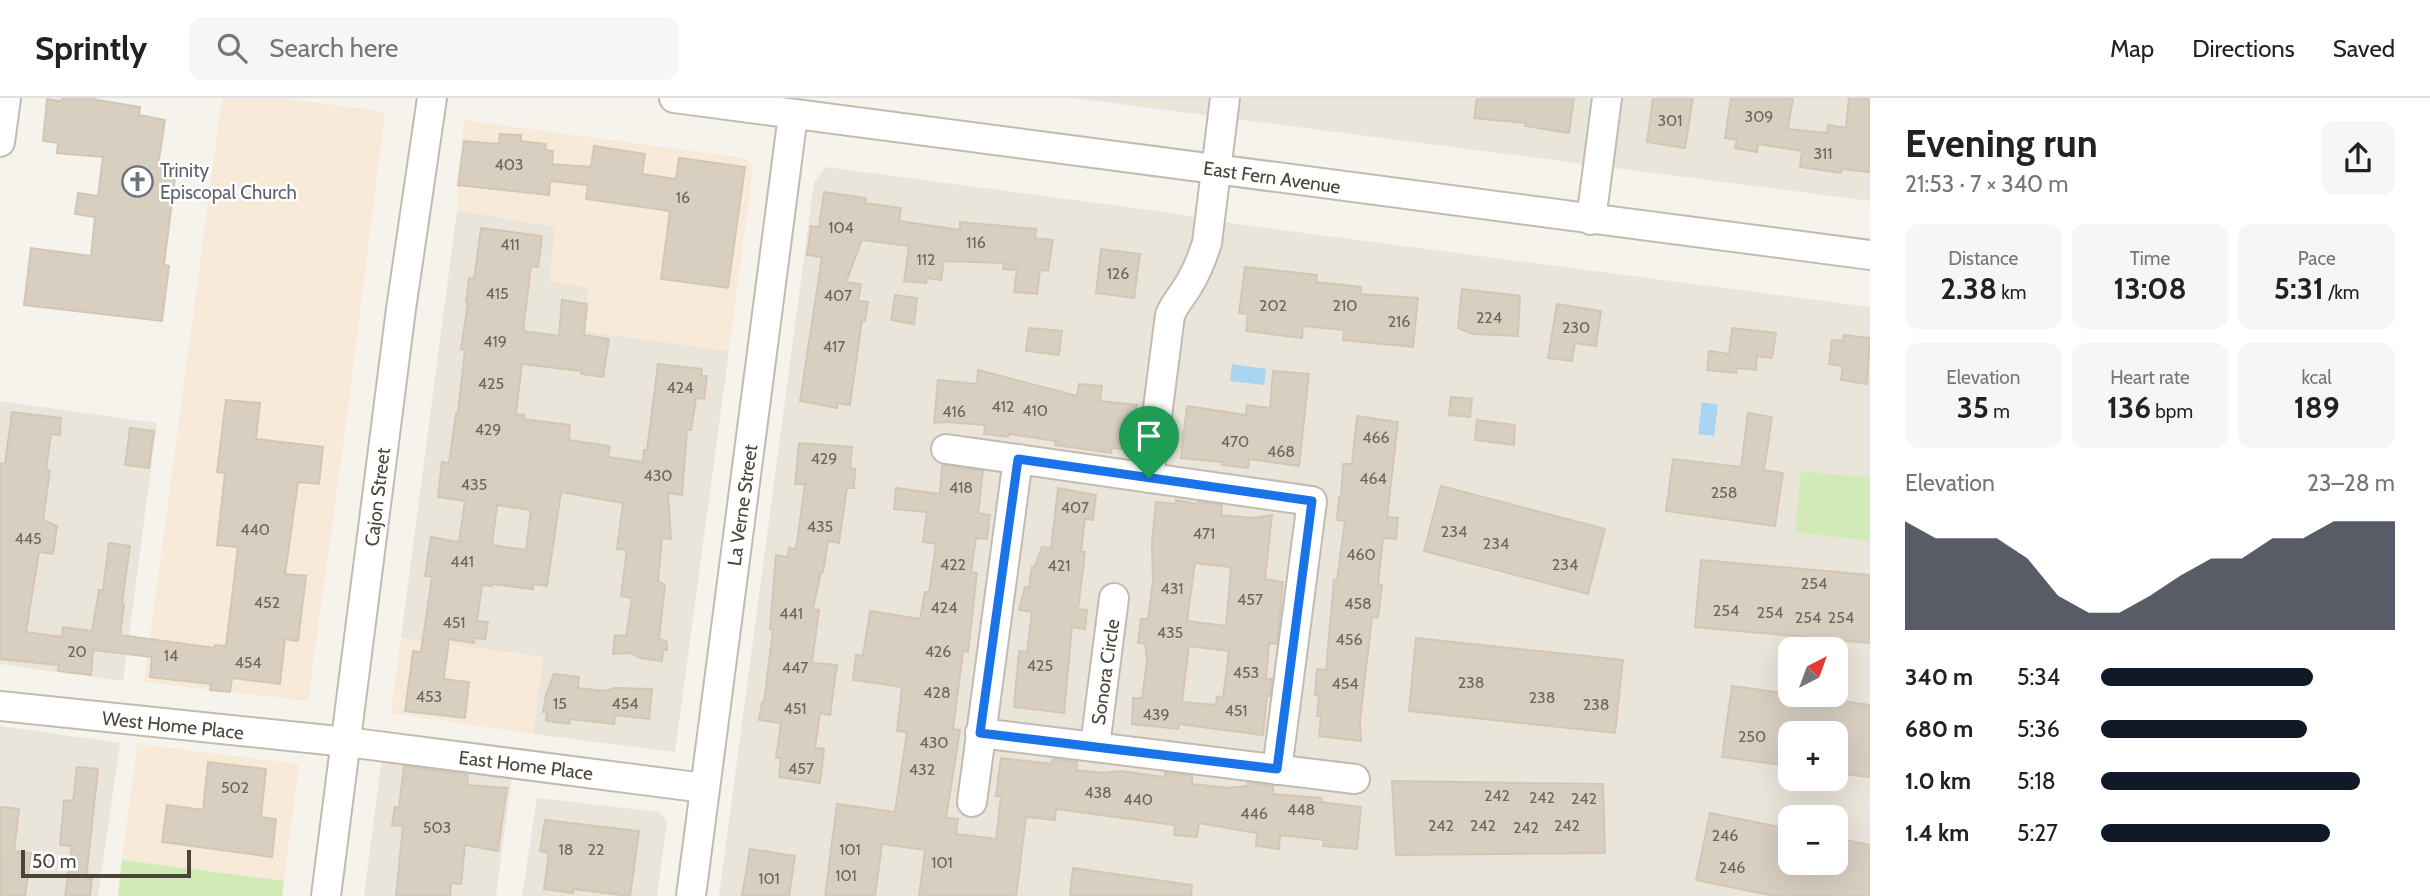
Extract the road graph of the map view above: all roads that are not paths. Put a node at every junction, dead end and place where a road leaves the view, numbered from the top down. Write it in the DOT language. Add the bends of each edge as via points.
graph roads {
  1 [pos="6,98"];
  2 [pos="432,98"];
  3 [pos="674,98"];
  4 [pos="1225,98"];
  5 [pos="1607,98"];
  6 [pos="837,109"];
  7 [pos="793,115"];
  8 [pos="0,142"];
  9 [pos="1216,169"];
  10 [pos="1591,220"];
  11 [pos="1870,255"];
  12 [pos="946,449"];
  13 [pos="1018,459"];
  14 [pos="1149,478"];
  15 [pos="1114,598"];
  16 [pos="0,706"];
  17 [pos="980,733"];
  18 [pos="346,743"];
  19 [pos="1095,746"];
  20 [pos="1277,769"];
  21 [pos="1355,779"];
  22 [pos="704,789"];
  23 [pos="972,802"];
  24 [pos="326,896"];
  25 [pos="691,896"];
  1 -- 8 [label="street"];
  2 -- 18 [label="street, Cajon Street"];
  3 -- 7 [label="street, East Fern Avenue"];
  4 -- 9 [label="street"];
  5 -- 10 [label="street"];
  6 -- 7 [label="street, East Fern Avenue"];
  6 -- 9 [label="street, East Fern Avenue"];
  7 -- 22 [label="street, La Verne Street"];
  9 -- 10 [label="street, East Fern Avenue"];
  9 -- 14 [label="street" via="1202,261 1170,315"];
  10 -- 11 [label="street, East Fern Avenue"];
  12 -- 13 [label="street"];
  13 -- 14 [label="street"];
  13 -- 17 [label="street"];
  14 -- 20 [label="street" via="1312,501"];
  15 -- 19 [label="street, Sonora Circle"];
  16 -- 18 [label="street, West Home Place"];
  17 -- 19 [label="street, Sonora Circle"];
  17 -- 23 [label="street"];
  18 -- 22 [label="street, East Home Place"];
  18 -- 24 [label="street, Cajon Street"];
  19 -- 20 [label="street, Sonora Circle"];
  20 -- 21 [label="street, Sonora Circle"];
  22 -- 25 [label="street, La Verne Street"];
}
